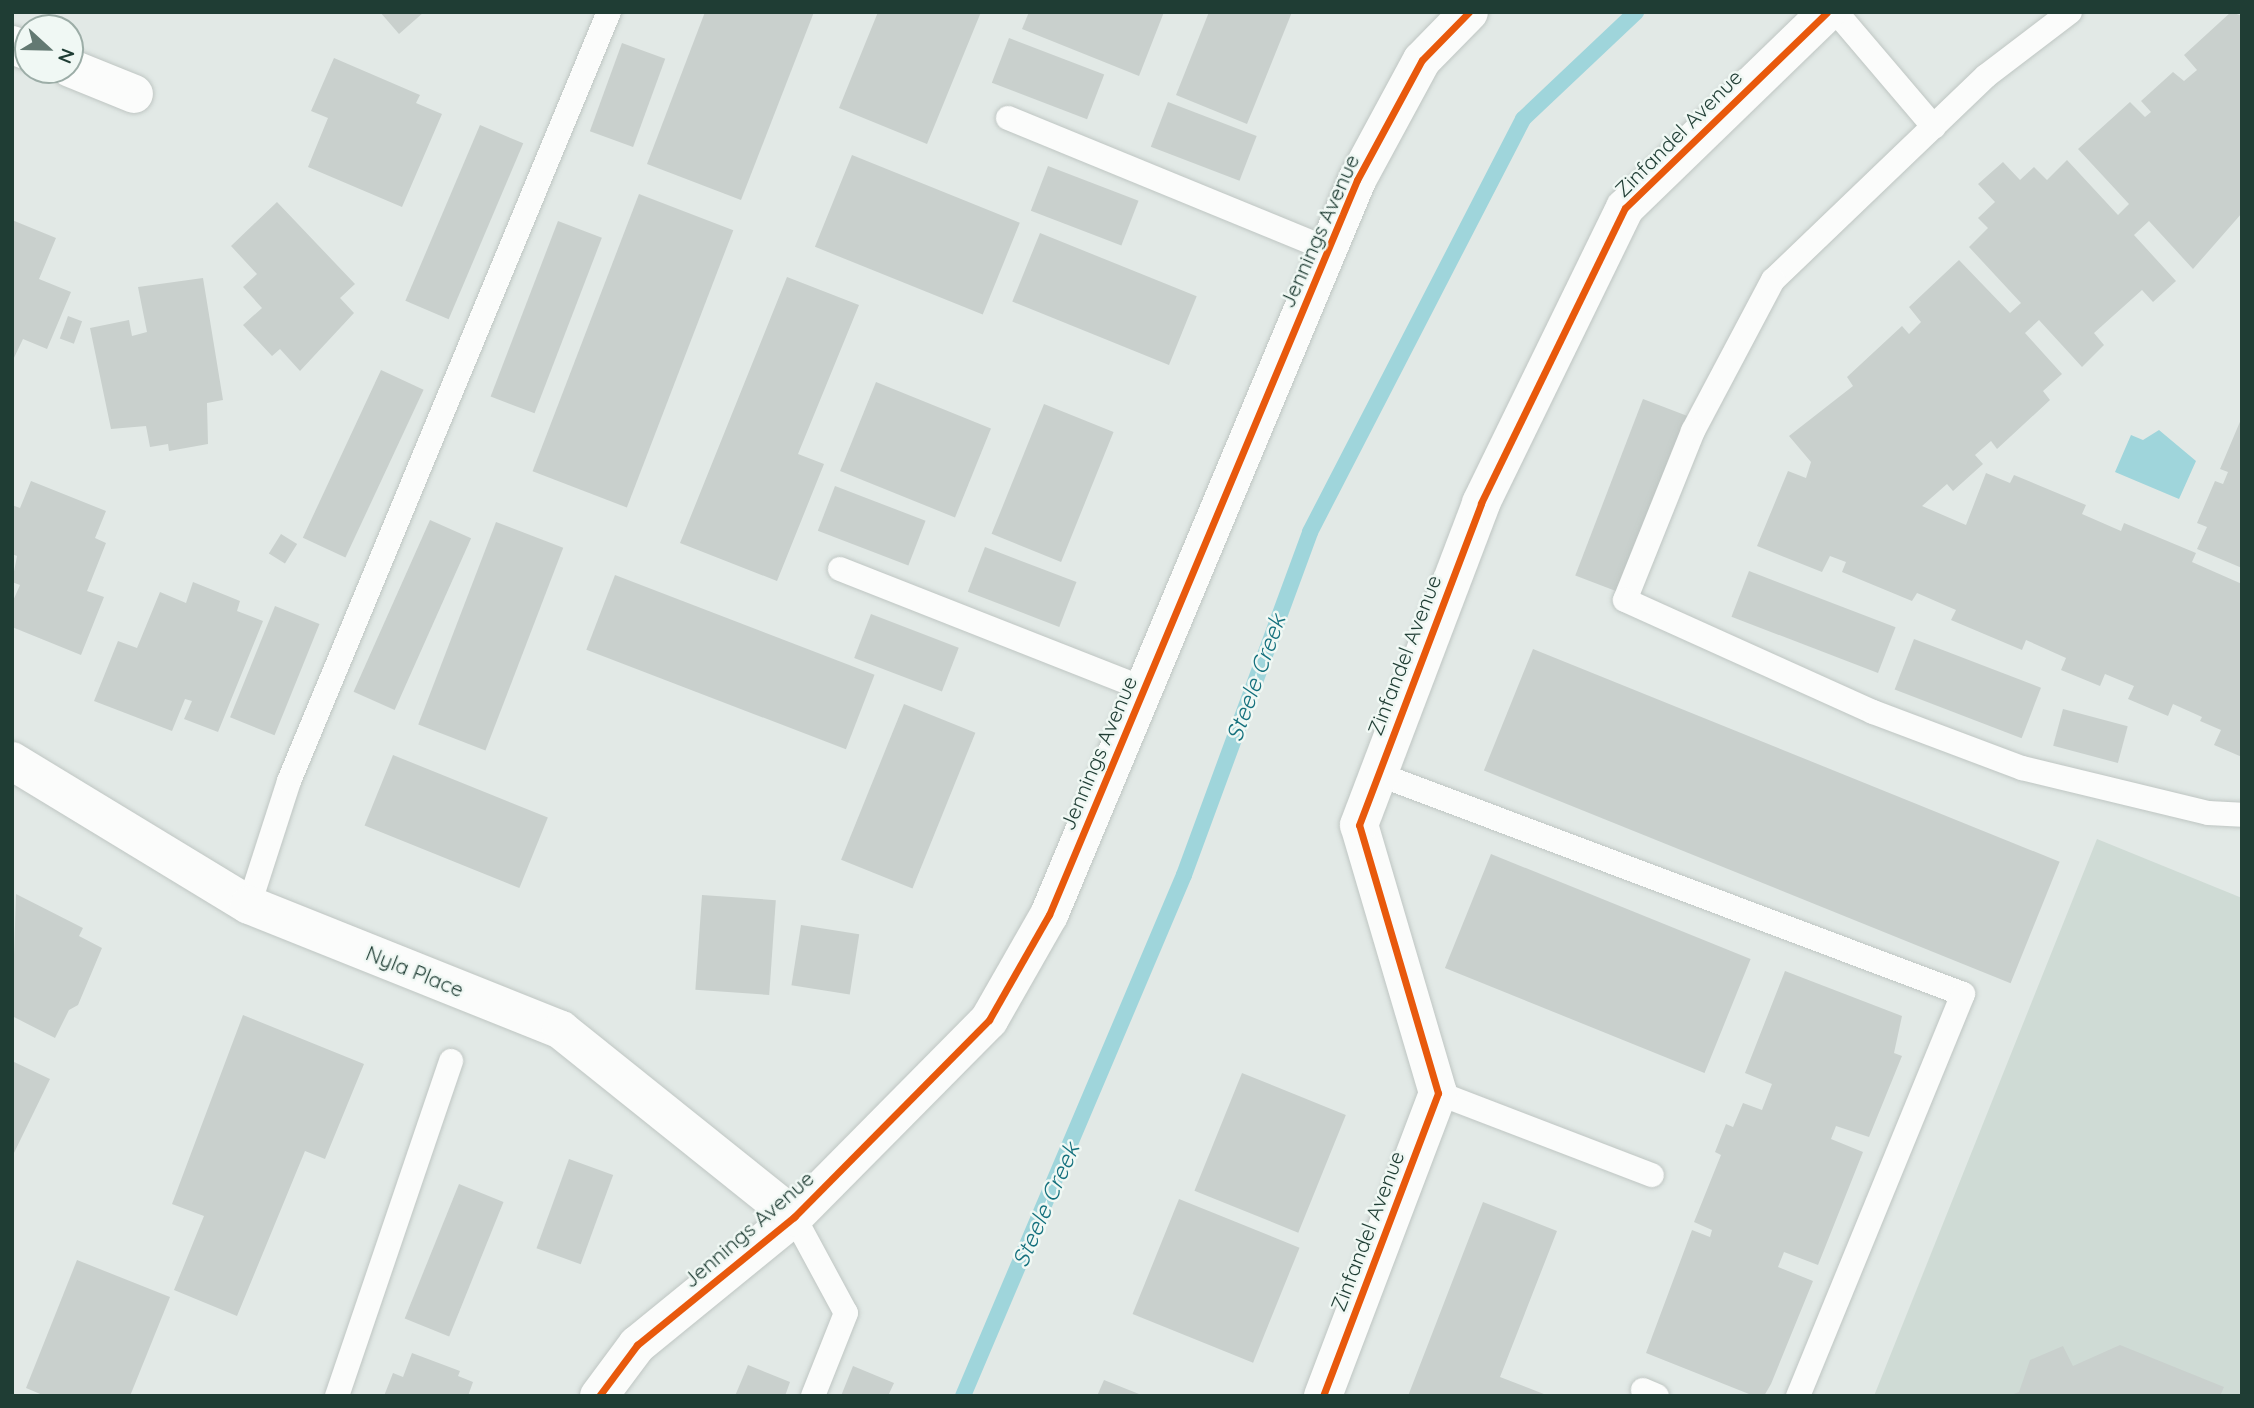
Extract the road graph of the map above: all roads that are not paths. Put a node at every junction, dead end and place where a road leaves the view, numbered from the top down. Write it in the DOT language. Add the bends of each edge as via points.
graph roads {
  1 [pos="609,12"];
  2 [pos="1469,12"];
  3 [pos="1827,12"];
  4 [pos="1836,12"];
  5 [pos="2070,12"];
  6 [pos="84,74"];
  7 [pos="134,94"];
  8 [pos="1008,118"];
  9 [pos="1934,127"];
  10 [pos="1328,249"];
  11 [pos="840,569"];
  12 [pos="1144,690"];
  13 [pos="12,761"];
  14 [pos="1378,774"];
  15 [pos="2242,815"];
  16 [pos="249,905"];
  17 [pos="451,1062"];
  18 [pos="1438,1093"];
  19 [pos="1653,1175"];
  20 [pos="794,1217"];
  21 [pos="337,1396"];
  22 [pos="599,1396"];
  23 [pos="813,1396"];
  24 [pos="1323,1396"];
  25 [pos="1798,1396"];
  1 -- 16 [label="lane" via="289,781"];
  2 -- 10 [label="street, Jennings Avenue" via="1422,60 1357,180"];
  3 -- 14 [label="street, Zinfandel Avenue" via="1625,208 1481,503"];
  4 -- 9 [label="lane"];
  5 -- 9 [label="lane" via="1986,76"];
  6 -- 7 [label="street"];
  8 -- 10 [label="lane"];
  9 -- 15 [label="lane" via="1773,280 1693,431 1625,600 1873,712 2022,768 2208,813"];
  10 -- 12 [label="street, Jennings Avenue"];
  11 -- 12 [label="lane"];
  12 -- 20 [label="street, Jennings Avenue" via="1049,915 989,1020"];
  13 -- 16 [label="street, Nyla Place"];
  14 -- 18 [label="street, Zinfandel Avenue" via="1359,825"];
  14 -- 25 [label="lane" via="1963,994"];
  16 -- 20 [label="street, Nyla Place" via="561,1030"];
  17 -- 21 [label="lane"];
  18 -- 19 [label="lane"];
  18 -- 24 [label="street, Zinfandel Avenue"];
  20 -- 22 [label="street, Jennings Avenue" via="637,1345"];
  20 -- 23 [label="lane" via="846,1314"];
}
